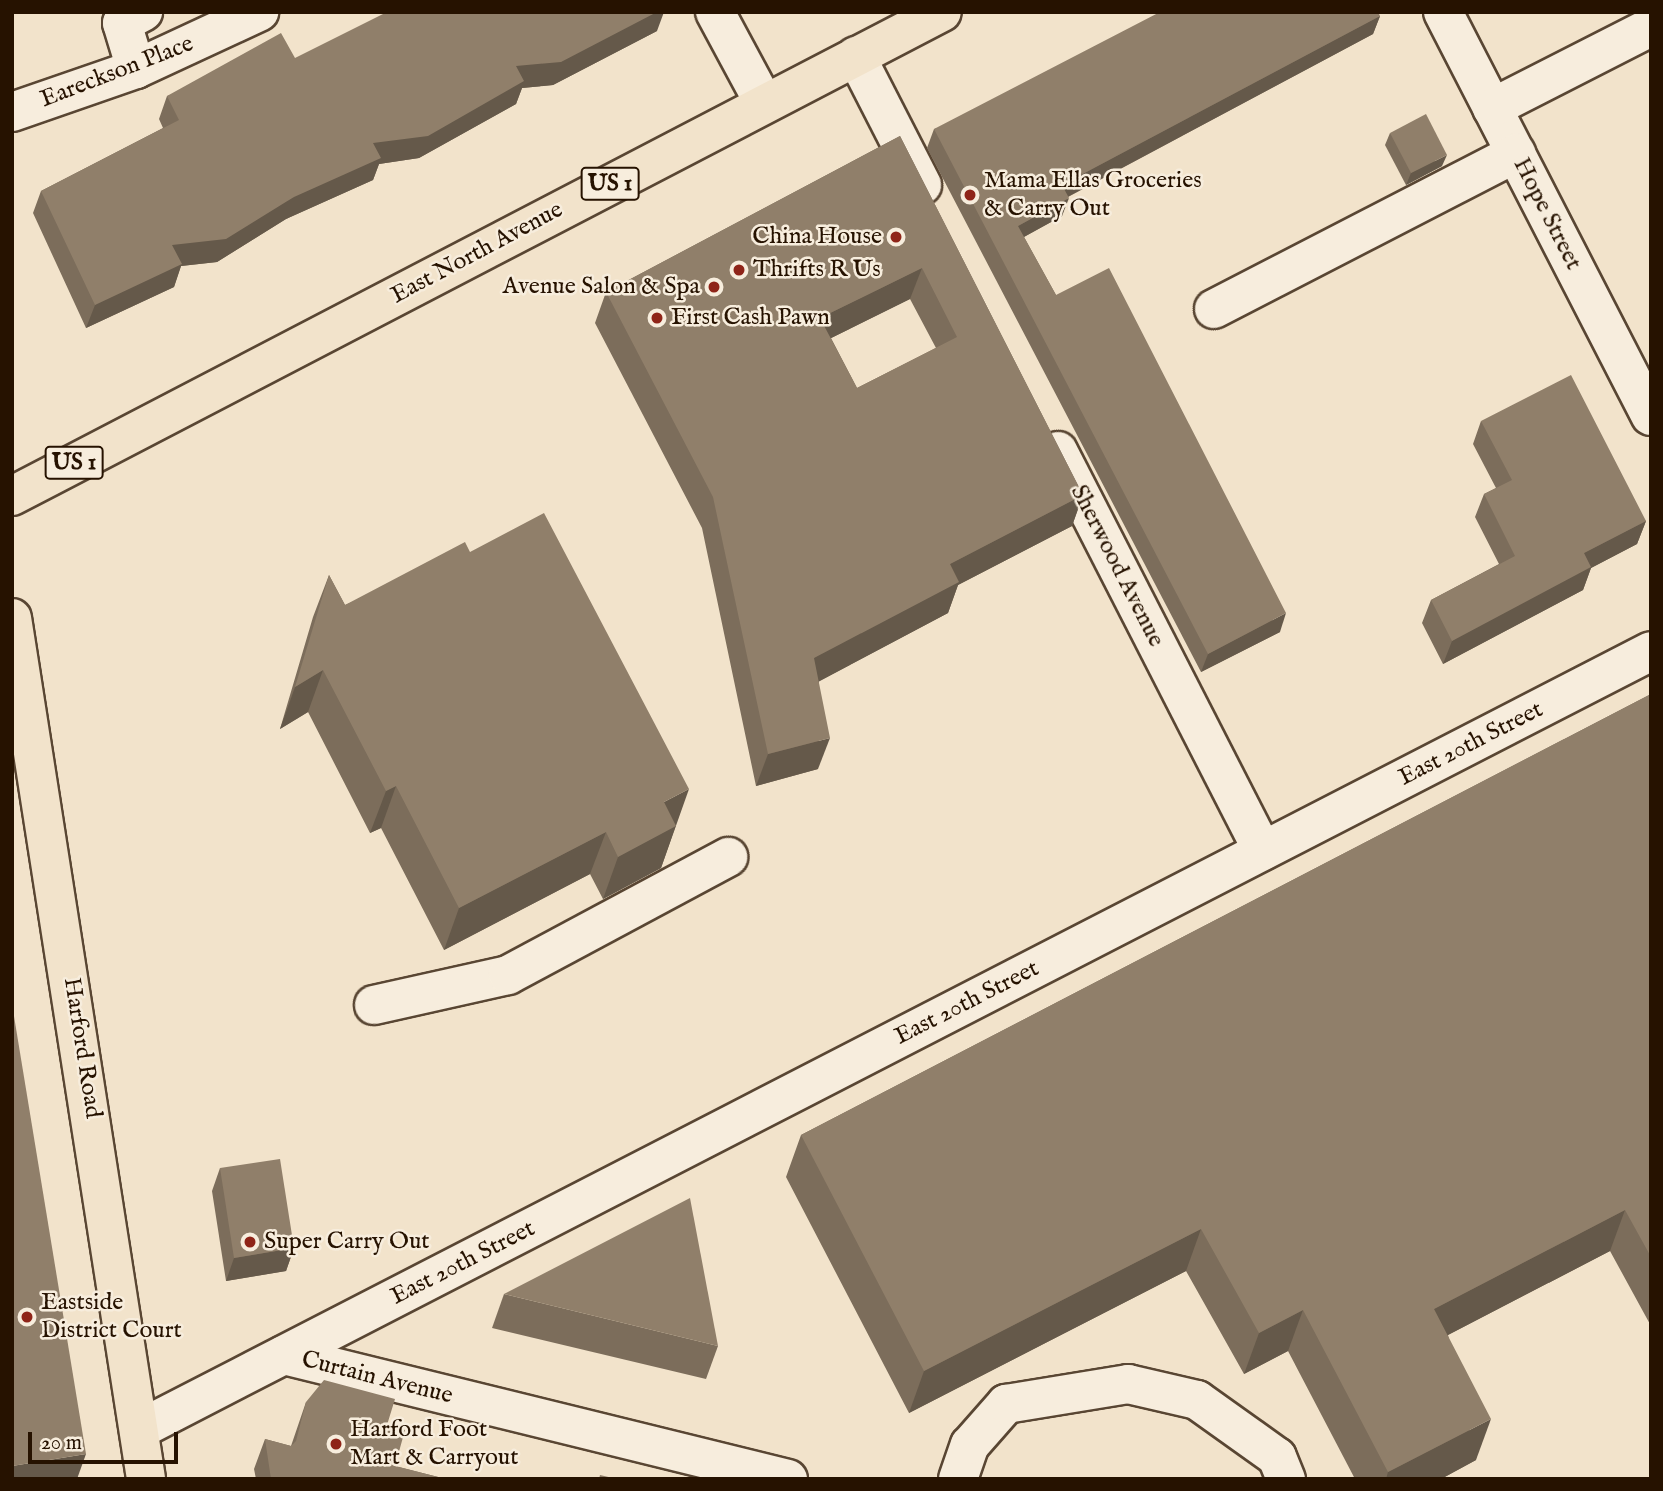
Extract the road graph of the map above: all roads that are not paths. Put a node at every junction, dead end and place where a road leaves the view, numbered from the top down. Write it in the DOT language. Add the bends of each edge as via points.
graph roads {
  1 [pos="143,12"];
  2 [pos="259,12"];
  3 [pos="715,12"];
  4 [pos="942,12"];
  5 [pos="1443,12"];
  6 [pos="1651,27"];
  7 [pos="856,56"];
  8 [pos="136,69"];
  9 [pos="764,103"];
  10 [pos="1492,108"];
  11 [pos="12,112"];
  12 [pos="1516,153"];
  13 [pos="941,222"];
  14 [pos="1214,309"];
  15 [pos="1651,416"];
  16 [pos="1042,418"];
  17 [pos="12,496"];
  18 [pos="12,618"];
  19 [pos="1651,651"];
  20 [pos="1263,851"];
  21 [pos="728,857"];
  22 [pos="374,1004"];
  23 [pos="284,1355"];
  24 [pos="142,1428"];
  25 [pos="146,1479"];
  26 [pos="789,1479"];
  27 [pos="958,1479"];
  28 [pos="1286,1479"];
  1 -- 8 [label="street" via="122,23"];
  2 -- 8 [label="street, Eareckson Place"];
  3 -- 9 [label="street"];
  4 -- 7 [label="main road, East North Avenue / US 1"];
  5 -- 10 [label="street, Hope Street"];
  6 -- 10 [label="street"];
  7 -- 9 [label="main road, East North Avenue / US 1"];
  7 -- 13 [label="street"];
  8 -- 11 [label="street, Eareckson Place"];
  9 -- 17 [label="main road, East North Avenue / US 1"];
  10 -- 12 [label="street, Hope Street"];
  12 -- 14 [label="street"];
  12 -- 15 [label="street, Hope Street"];
  16 -- 20 [label="street, Sherwood Avenue"];
  18 -- 24 [label="main road, Harford Road"];
  19 -- 20 [label="street, East 20th Street"];
  20 -- 23 [label="street, East 20th Street"];
  21 -- 22 [label="street" via="508,975"];
  23 -- 24 [label="street, Curtain Avenue"];
  23 -- 26 [label="street, Curtain Avenue"];
  24 -- 25 [label="main road, Harford Road"];
  27 -- 28 [label="street" via="970,1445 1006,1404 1128,1384 1197,1400 1277,1457"];
}
